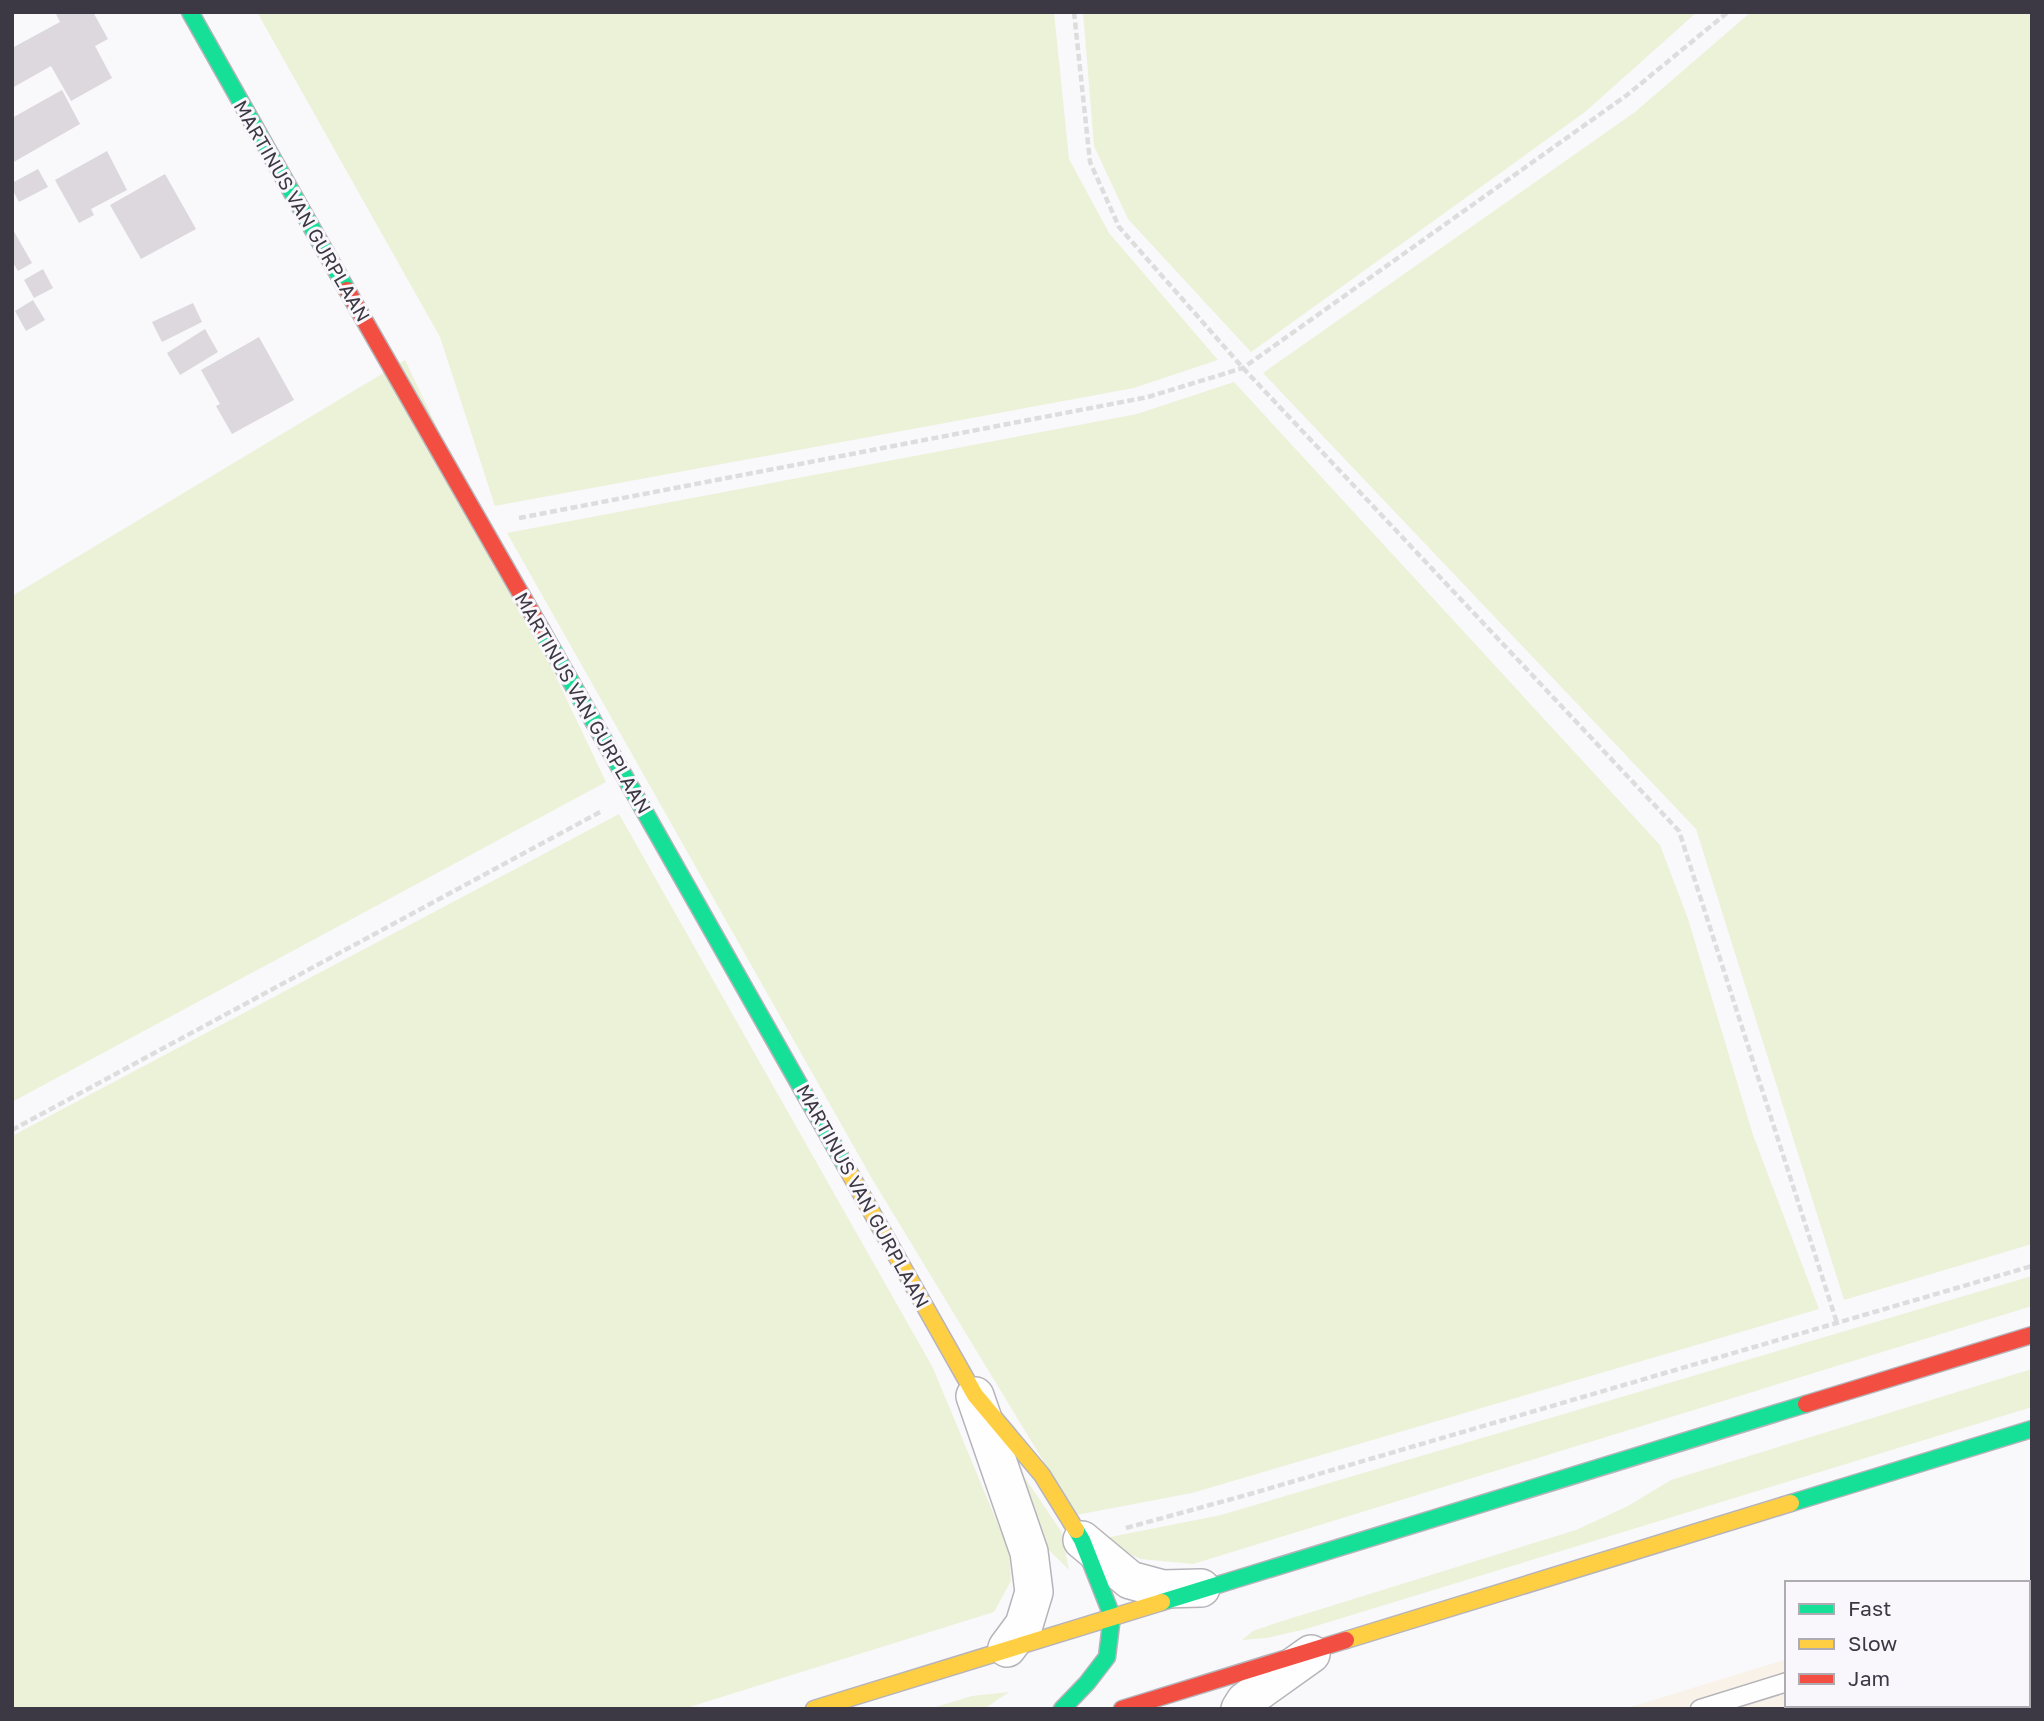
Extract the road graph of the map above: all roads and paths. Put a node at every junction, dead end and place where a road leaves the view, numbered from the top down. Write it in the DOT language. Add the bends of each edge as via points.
graph roads {
  1 [pos="190,12"];
  2 [pos="1073,12"];
  3 [pos="1728,12"];
  4 [pos="1243,368"];
  5 [pos="481,526"];
  6 [pos="635,793"];
  7 [pos="12,1130"];
  8 [pos="2032,1265"];
  9 [pos="1837,1323"];
  10 [pos="2032,1335"];
  11 [pos="975,1395"];
  12 [pos="2032,1429"];
  13 [pos="1082,1540"];
  14 [pos="1205,1587"];
  15 [pos="1112,1616"];
  16 [pos="1321,1647"];
  17 [pos="1007,1648"];
  18 [pos="1785,1683"];
  19 [pos="814,1709"];
  20 [pos="1062,1709"];
  21 [pos="1122,1709"];
  22 [pos="1240,1709"];
  23 [pos="1700,1709"];
  1 -- 5 [label="main road, MARTINUS VAN GURPLAAN"];
  2 -- 4 [label="path" via="1090,162 1119,227"];
  3 -- 4 [label="path" via="1627,95"];
  4 -- 5 [label="path" via="1148,397"];
  4 -- 9 [label="path" via="1679,831"];
  5 -- 6 [label="main road, MARTINUS VAN GURPLAAN"];
  6 -- 7 [label="path"];
  6 -- 11 [label="main road, MARTINUS VAN GURPLAAN"];
  8 -- 9 [label="path"];
  9 -- 13 [label="path"];
  10 -- 14 [label="main road"];
  11 -- 13 [label="main road, MARTINUS VAN GURPLAAN" via="1042,1475"];
  11 -- 17 [label="street, MARTINUS VAN GURPLAAN" via="1029,1552 1034,1592 1024,1625"];
  12 -- 16 [label="main road"];
  13 -- 14 [label="street, MARTINUS VAN GURPLAAN" via="1130,1580 1163,1589"];
  13 -- 15 [label="main road, MARTINUS VAN GURPLAAN"];
  14 -- 15 [label="main road"];
  15 -- 17 [label="main road"];
  15 -- 20 [label="main road" via="1107,1657"];
  16 -- 21 [label="main road"];
  16 -- 22 [label="street"];
  17 -- 19 [label="main road"];
  18 -- 23 [label="lane"];
}
